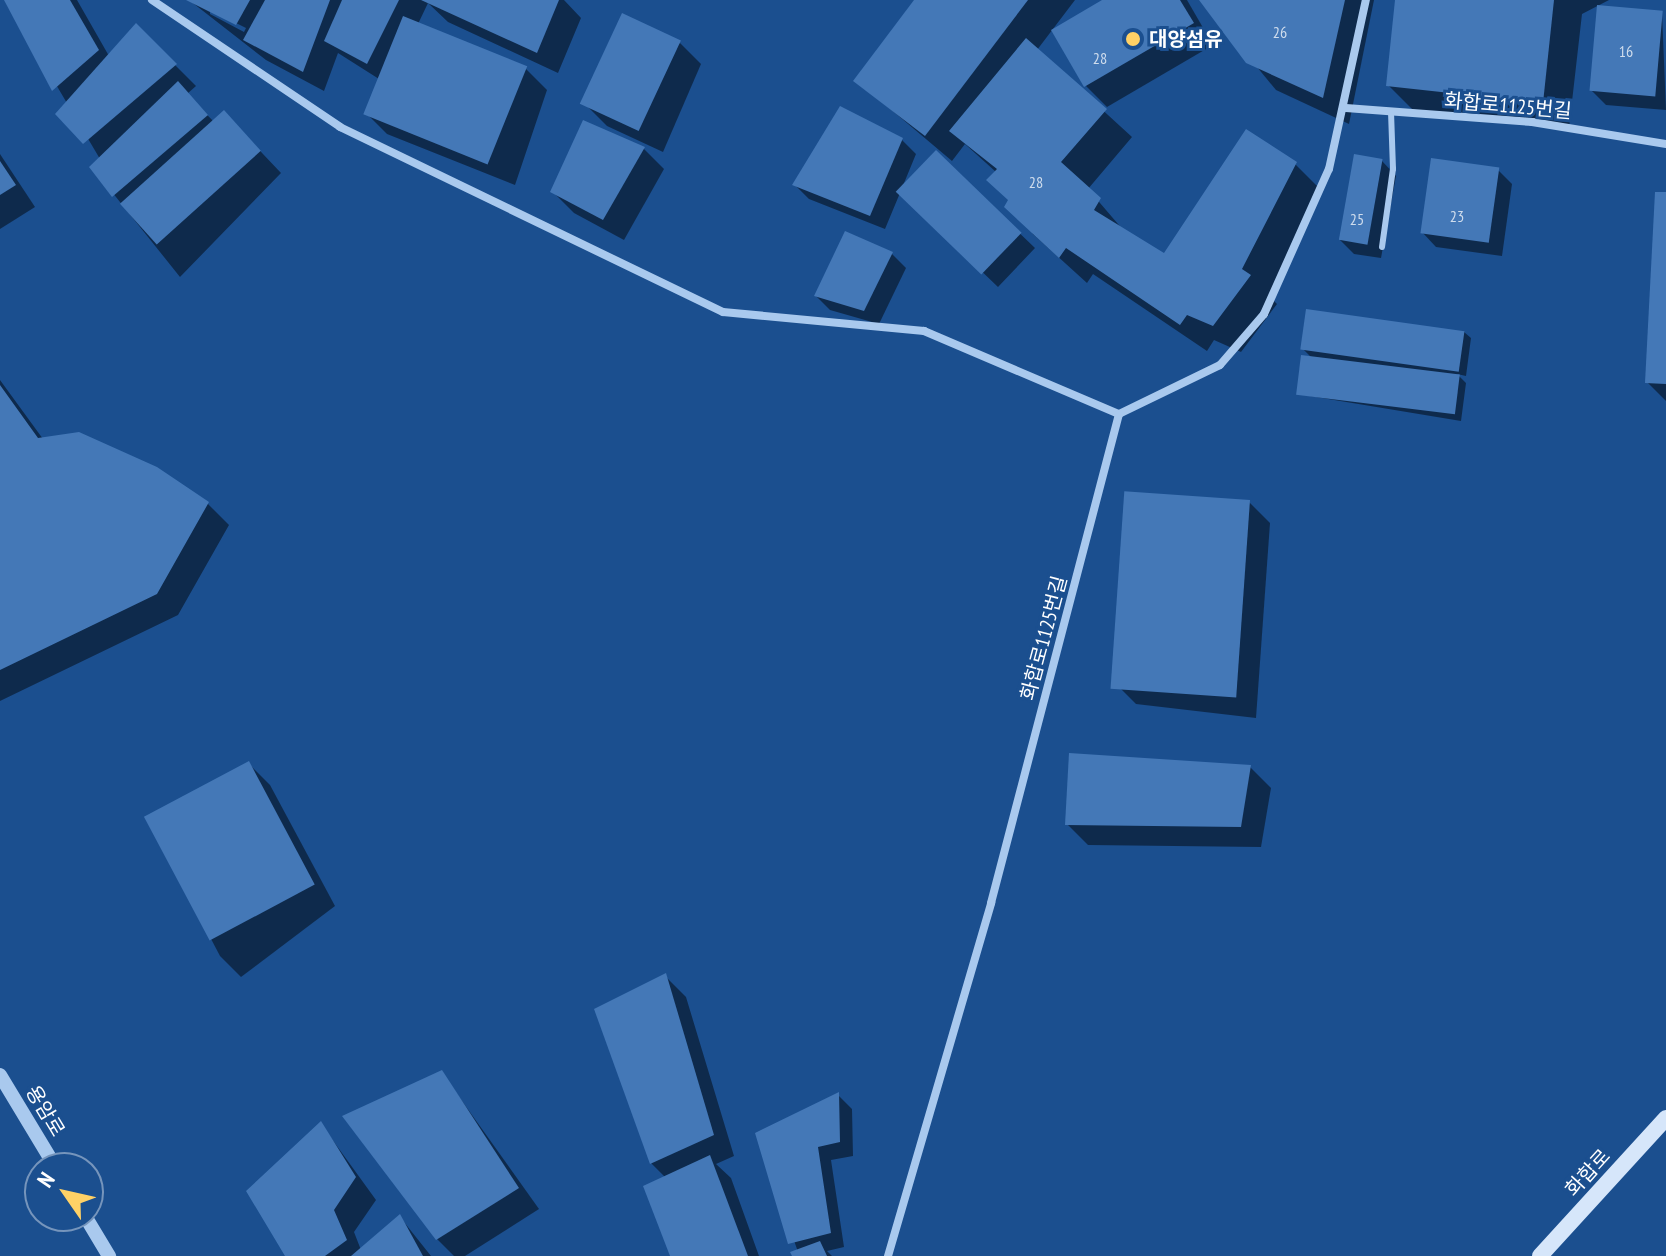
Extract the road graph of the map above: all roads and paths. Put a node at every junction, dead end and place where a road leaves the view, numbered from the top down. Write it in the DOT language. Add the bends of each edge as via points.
graph roads {
  1 [pos="152,0"];
  2 [pos="1366,0"];
  3 [pos="1346,108"];
  4 [pos="1391,112"];
  5 [pos="1666,144"];
  6 [pos="1382,247"];
  7 [pos="1119,414"];
  8 [pos="0,1075"];
  9 [pos="1666,1118"];
  10 [pos="46,1152"];
  11 [pos="95,1232"];
  12 [pos="109,1256"];
  13 [pos="888,1256"];
  14 [pos="1540,1256"];
  1 -- 7 [label="street" via="340,127 723,312 924,331"];
  2 -- 3 [label="street"];
  3 -- 4 [label="street, 화합로1125번길"];
  3 -- 7 [label="street" via="1305,230 1244,342 1196,380"];
  4 -- 5 [label="street, 화합로1125번길" via="1532,122"];
  4 -- 6 [label="lane" via="1393,169"];
  7 -- 13 [label="street, 화합로1125번길" via="991,903"];
  8 -- 10 [label="street, 용암로"];
  9 -- 14 [label="main road, 화합로"];
  11 -- 12 [label="street"];
}
